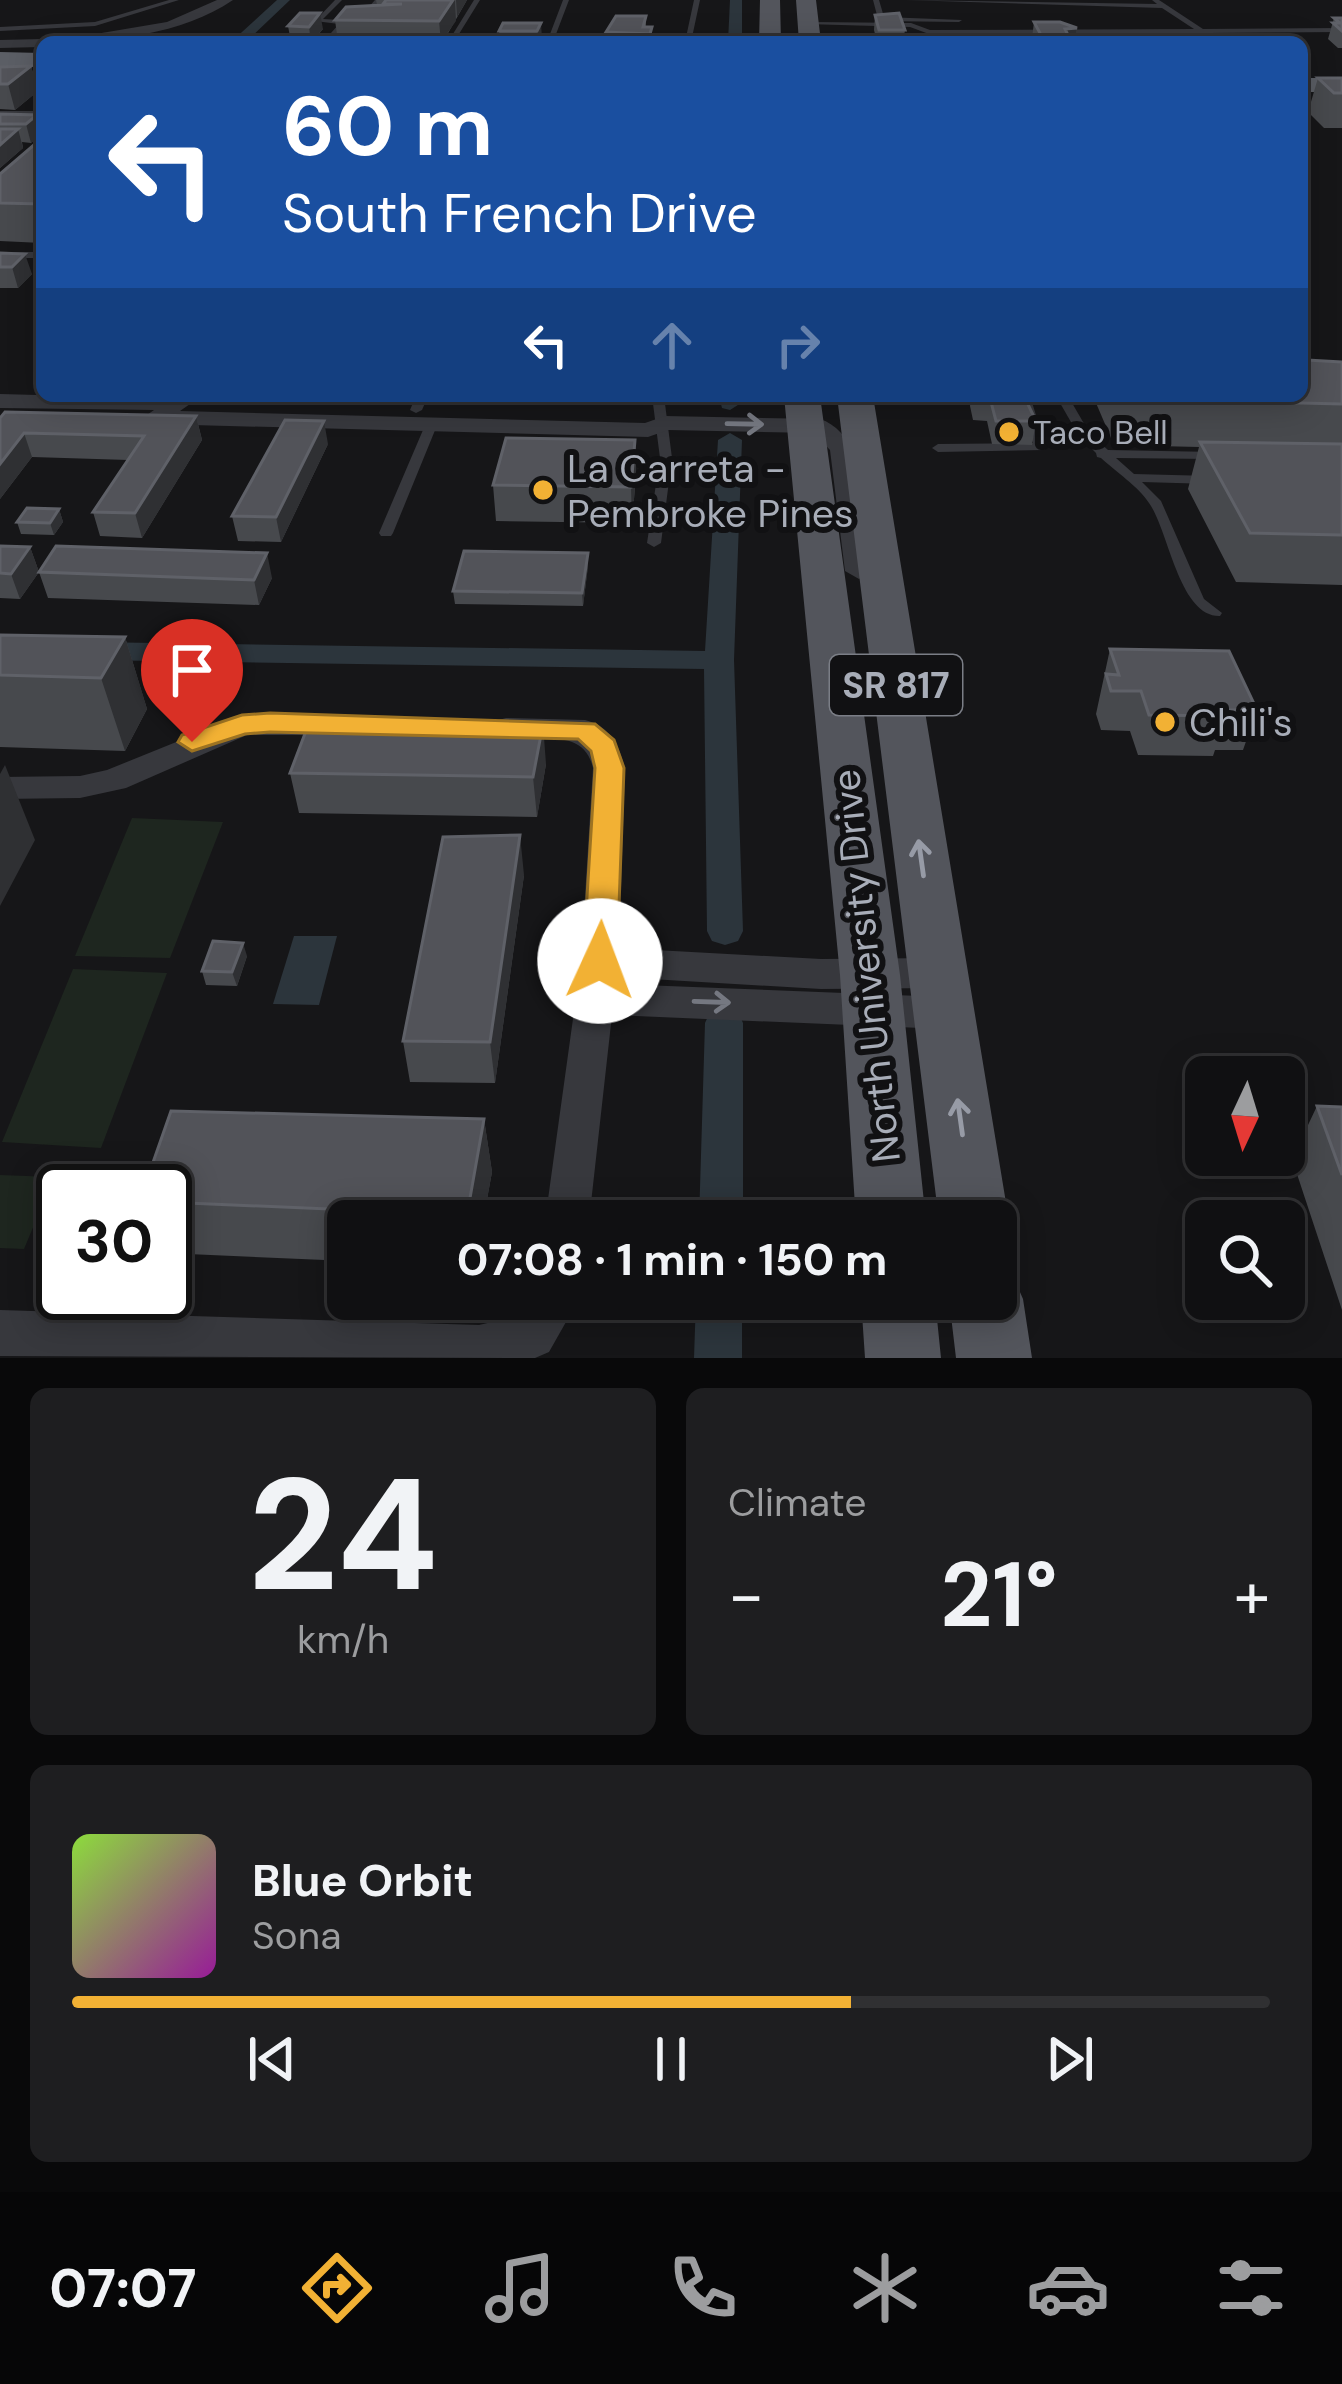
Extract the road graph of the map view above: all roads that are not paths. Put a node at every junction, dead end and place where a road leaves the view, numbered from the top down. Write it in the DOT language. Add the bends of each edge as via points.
graph roads {
  1 [pos="176,0"];
  2 [pos="227,0"];
  3 [pos="339,0"];
  4 [pos="377,0"];
  5 [pos="477,0"];
  6 [pos="566,0"];
  7 [pos="697,0"];
  8 [pos="770,0"];
  9 [pos="806,0"];
  10 [pos="876,0"];
  11 [pos="908,0"];
  12 [pos="1158,3"];
  13 [pos="959,20"];
  14 [pos="318,21"];
  15 [pos="308,22"];
  16 [pos="343,23"];
  17 [pos="0,29"];
  18 [pos="1342,30"];
  19 [pos="809,33"];
  20 [pos="871,34"];
  21 [pos="927,34"];
  22 [pos="96,36"];
  23 [pos="331,36"];
  24 [pos="455,36"];
  25 [pos="552,36"];
  26 [pos="689,36"];
  27 [pos="770,36"];
  28 [pos="954,36"];
  29 [pos="1207,36"];
  30 [pos="1243,36"];
  31 [pos="36,43"];
  32 [pos="0,44"];
  33 [pos="26,72"];
  34 [pos="1308,78"];
  35 [pos="1342,79"];
  36 [pos="0,84"];
  37 [pos="0,112"];
  38 [pos="18,113"];
  39 [pos="36,113"];
  40 [pos="0,255"];
  41 [pos="36,255"];
  42 [pos="0,401"];
  43 [pos="36,402"];
  44 [pos="47,402"];
  45 [pos="660,402"];
  46 [pos="856,402"];
  47 [pos="1026,402"];
  48 [pos="1066,402"];
  49 [pos="423,410"];
  50 [pos="804,410"];
  51 [pos="0,414"];
  52 [pos="665,423"];
  53 [pos="938,448"];
  54 [pos="1101,454"];
  55 [pos="1228,455"];
  56 [pos="1130,478"];
  57 [pos="1224,480"];
  58 [pos="386,533"];
  59 [pos="654,543"];
  60 [pos="884,609"];
  61 [pos="1215,613"];
  62 [pos="378,725"];
  63 [pos="470,728"];
  64 [pos="0,788"];
  65 [pos="598,980"];
  66 [pos="871,991"];
  67 [pos="942,993"];
  68 [pos="571,1200"];
  69 [pos="889,1200"];
  70 [pos="971,1200"];
  71 [pos="542,1320"];
  72 [pos="900,1320"];
  73 [pos="989,1320"];
  74 [pos="20,1334"];
  75 [pos="903,1358"];
  76 [pos="994,1358"];
  1 -- 17 [label="lane" via="95,24"];
  2 -- 22 [label="street" via="170,25"];
  3 -- 14 [label="lane"];
  4 -- 16 [label="lane" via="358,23"];
  5 -- 24 [label="lane"];
  6 -- 25 [label="lane"];
  7 -- 26 [label="lane"];
  8 -- 27 [label="main road"];
  9 -- 19 [label="main road"];
  10 -- 13 [label="lane" via="880,19"];
  11 -- 12 [label="lane"];
  12 -- 29 [label="lane"];
  14 -- 15 [label="lane"];
  14 -- 16 [label="lane"];
  16 -- 23 [label="lane"];
  18 -- 30 [label="lane"];
  19 -- 21 [label="lane" via="910,25"];
  20 -- 21 [label="lane" via="896,27"];
  21 -- 28 [label="lane"];
  31 -- 32 [label="street"];
  33 -- 36 [label="lane"];
  33 -- 38 [label="lane"];
  34 -- 35 [label="highway"];
  37 -- 38 [label="lane"];
  38 -- 39 [label="lane"];
  40 -- 41 [label="lane"];
  42 -- 43 [label="street"];
  44 -- 49 [label="street"];
  45 -- 52 [label="lane"];
  46 -- 60 [label="main road, North University Drive / SR 817"];
  47 -- 53 [label="lane" via="1040,448"];
  48 -- 54 [label="lane"];
  49 -- 51 [label="street"];
  49 -- 52 [label="street" via="648,430"];
  49 -- 58 [label="lane"];
  52 -- 50 [label="street, one-way"];
  50 -- 60 [label="street, North University Drive" via="842,448 863,597"];
  50 -- 66 [label="main road, North University Drive / SR 817"];
  52 -- 59 [label="lane"];
  54 -- 55 [label="lane"];
  54 -- 56 [label="lane"];
  56 -- 57 [label="lane"];
  56 -- 61 [label="lane" via="1154,501 1198,602"];
  67 -- 60 [label="main road, North University Drive / SR 817, one-way"];
  62 -- 64 [label="street" via="223,730 114,780"];
  63 -- 65 [label="street" via="585,730 604,747"];
  65 -- 66 [label="street"];
  65 -- 68 [label="street"];
  66 -- 67 [label="street"];
  66 -- 69 [label="main road, North University Drive / SR 817"];
  70 -- 67 [label="main road, North University Drive / SR 817, one-way"];
  71 -- 74 [label="street" via="532,1336 478,1348"];
  72 -- 75 [label="main road"];
  73 -- 76 [label="main road"];
}
